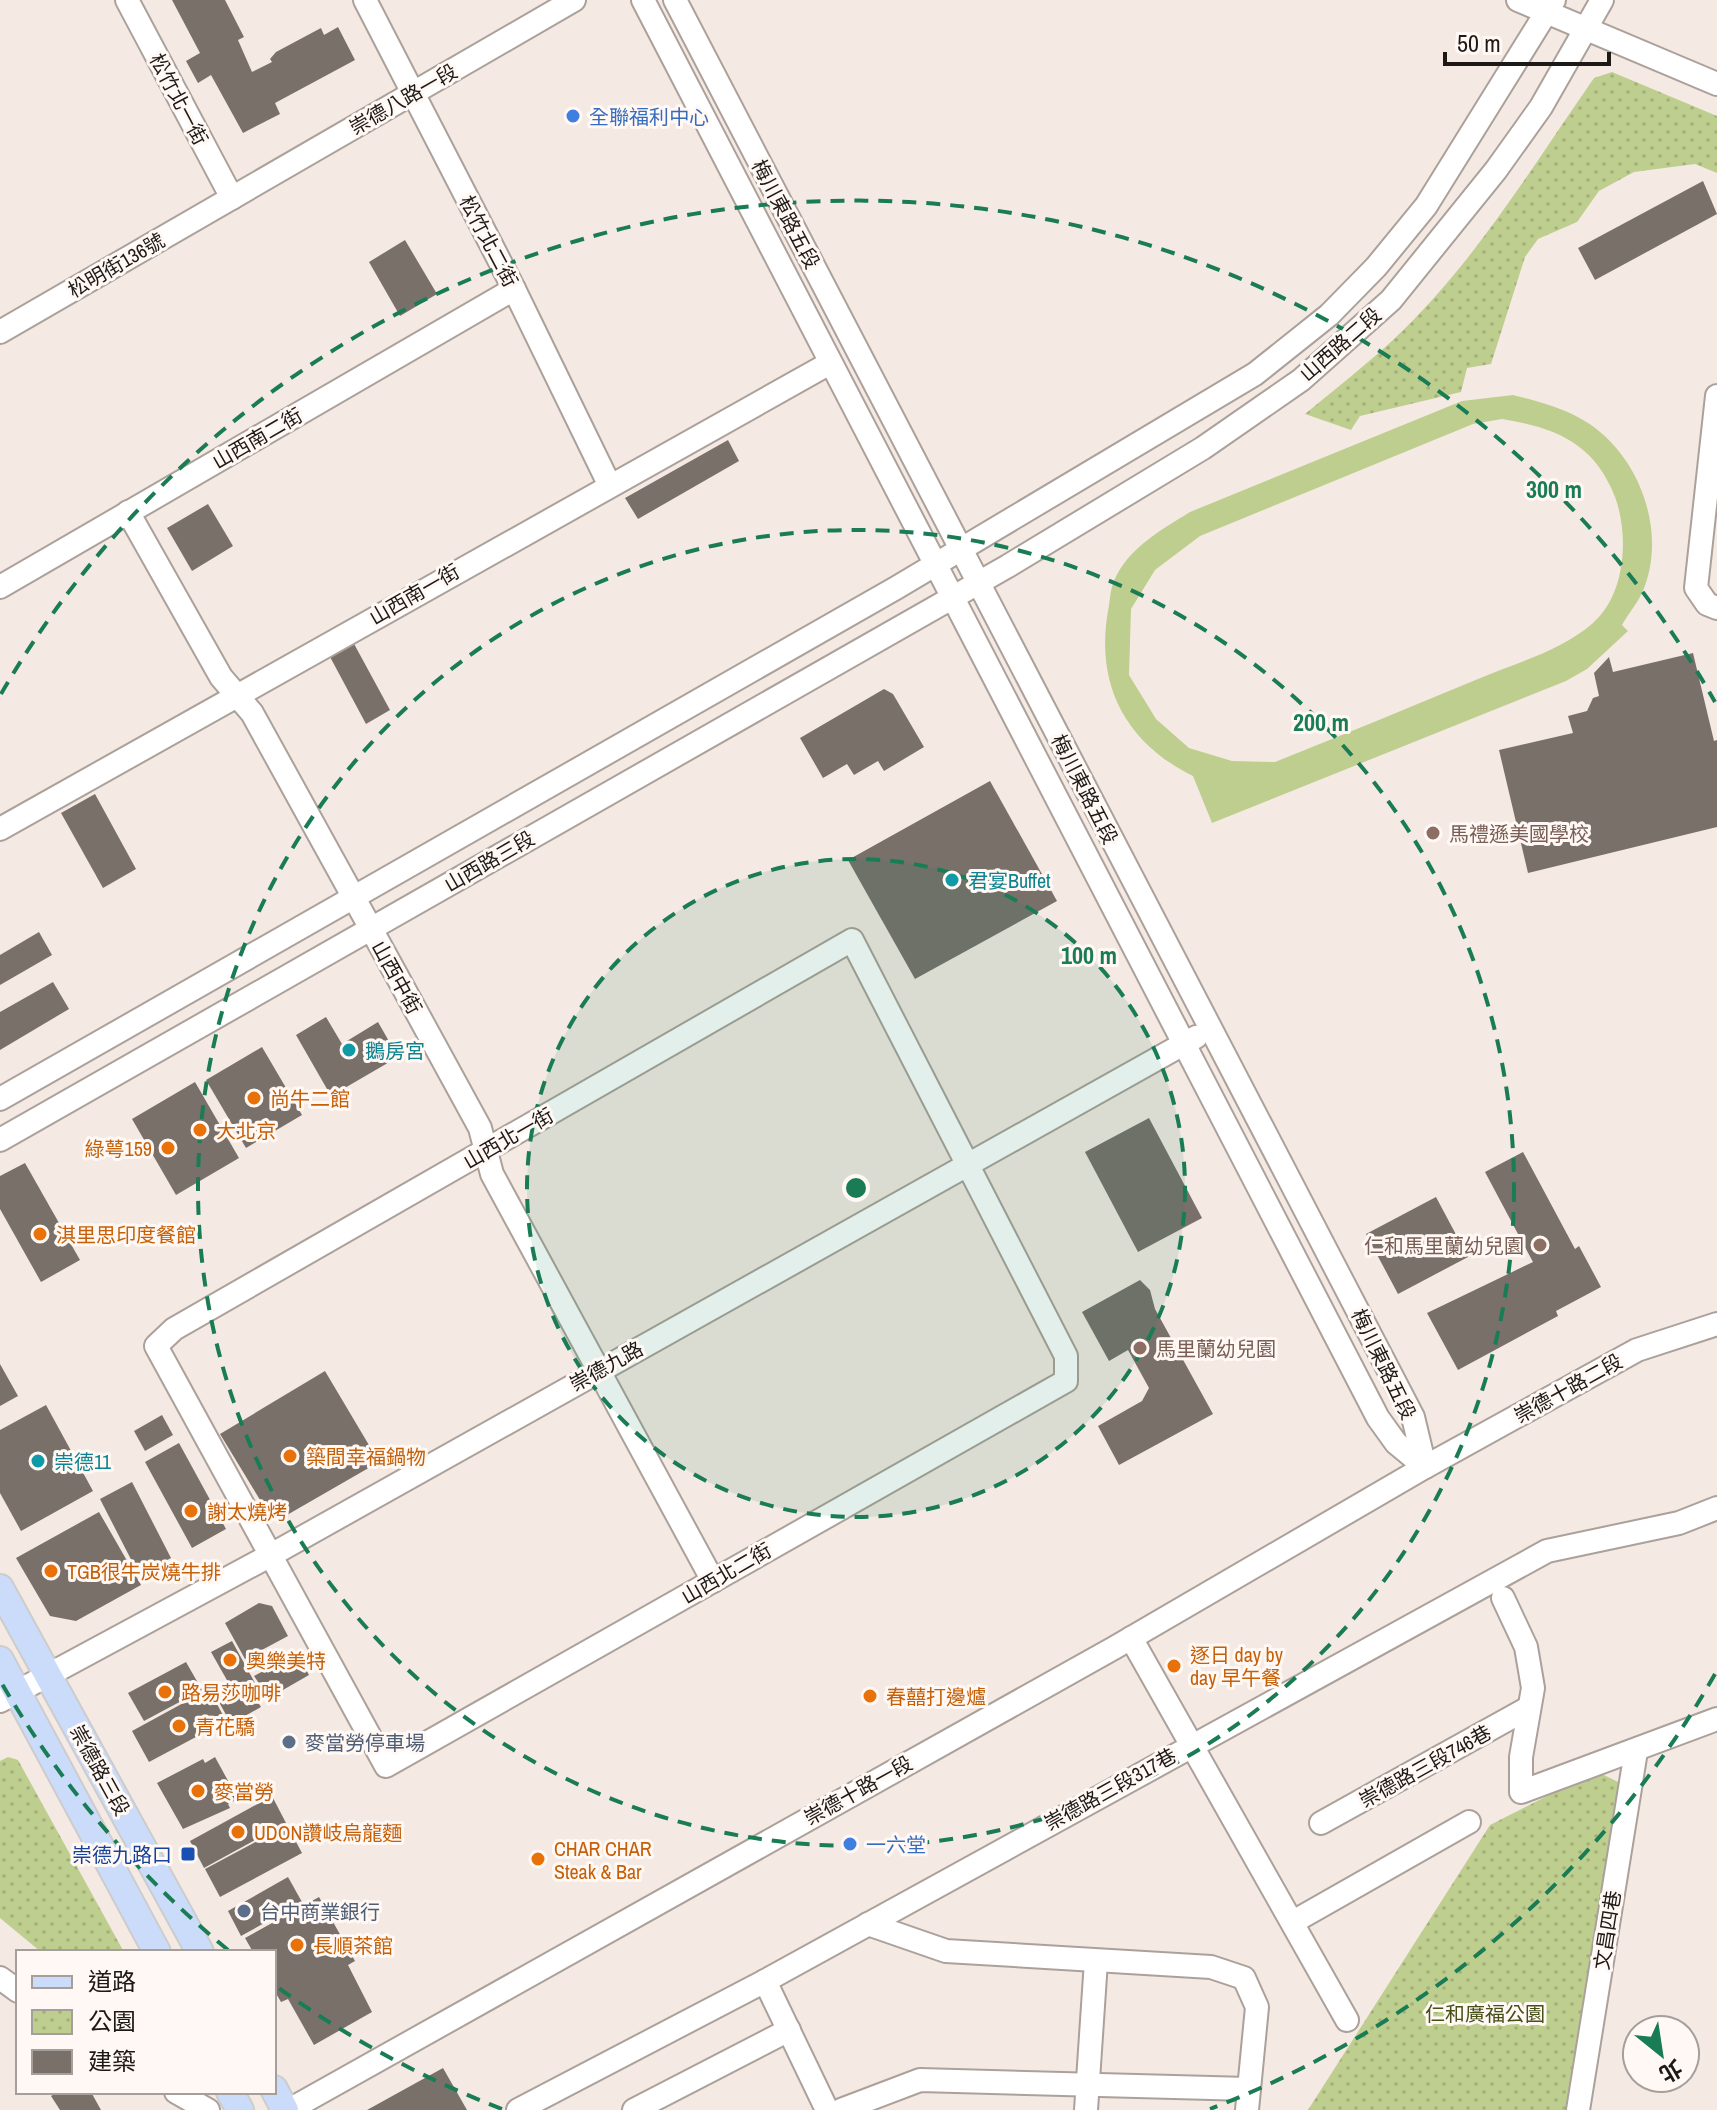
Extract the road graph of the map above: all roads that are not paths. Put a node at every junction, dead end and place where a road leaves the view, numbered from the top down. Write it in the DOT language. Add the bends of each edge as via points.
graph roads {
  1 [pos="127,0"];
  2 [pos="365,0"];
  3 [pos="574,0"];
  4 [pos="643,0"];
  5 [pos="675,0"];
  6 [pos="1518,0"];
  7 [pos="1602,0"];
  8 [pos="1551,6"];
  9 [pos="1586,31"];
  10 [pos="1717,84"];
  11 [pos="414,94"];
  12 [pos="232,198"];
  13 [pos="514,289"];
  14 [pos="0,332"];
  15 [pos="830,363"];
  16 [pos="1717,396"];
  17 [pos="609,484"];
  18 [pos="128,512"];
  19 [pos="961,549"];
  20 [pos="935,564"];
  21 [pos="978,583"];
  22 [pos="0,587"];
  23 [pos="952,598"];
  24 [pos="1717,608"];
  25 [pos="237,695"];
  26 [pos="0,829"];
  27 [pos="353,898"];
  28 [pos="370,929"];
  29 [pos="1211,1029"];
  30 [pos="1184,1043"];
  31 [pos="0,1099"];
  32 [pos="0,1140"];
  33 [pos="487,1150"];
  34 [pos="968,1164"];
  35 [pos="1717,1324"];
  36 [pos="597,1371"];
  37 [pos="1425,1467"];
  38 [pos="1717,1508"];
  39 [pos="271,1555"];
  40 [pos="713,1581"];
  41 [pos="0,1588"];
  42 [pos="1503,1598"];
  43 [pos="1131,1638"];
  44 [pos="0,1660"];
  45 [pos="47,1675"];
  46 [pos="9,1696"];
  47 [pos="1528,1708"];
  48 [pos="1717,1719"];
  49 [pos="1191,1743"];
  50 [pos="1636,1751"];
  51 [pos="1469,1822"];
  52 [pos="1321,1823"];
  53 [pos="1293,1922"];
  54 [pos="868,1924"];
  55 [pos="156,1950"];
  56 [pos="199,1950"];
  57 [pos="1096,1961"];
  58 [pos="765,1981"];
  59 [pos="1347,2020"];
  60 [pos="789,2030"];
  61 [pos="1088,2084"];
  62 [pos="276,2092"];
  63 [pos="180,2094"];
  64 [pos="1248,2100"];
  65 [pos="208,2110"];
  66 [pos="287,2110"];
  67 [pos="518,2110"];
  68 [pos="634,2110"];
  69 [pos="827,2110"];
  70 [pos="841,2110"];
  71 [pos="1086,2110"];
  72 [pos="1578,2110"];
  1 -- 12 [label="street, 松竹北一街"];
  2 -- 11 [label="street, 松竹北二街"];
  3 -- 11 [label="street, 崇德八路一段"];
  4 -- 15 [label="street, 梅川東路五段"];
  5 -- 19 [label="street, 梅川東路五段"];
  6 -- 8 [label="street"];
  7 -- 9 [label="street, 山西路二段"];
  8 -- 9 [label="street"];
  8 -- 19 [label="street, 山西路二段" via="1426,206 1329,315 1255,374"];
  9 -- 10 [label="street"];
  9 -- 21 [label="street, 山西路二段" via="1496,170 1391,300 1338,350 1203,448"];
  11 -- 12 [label="street, 崇德八路一段"];
  11 -- 13 [label="street, 松竹北二街"];
  12 -- 14 [label="street, 松明街136號"];
  13 -- 17 [label="street, 松竹北二街"];
  13 -- 18 [label="street, 山西南二街"];
  15 -- 17 [label="street, 山西南一街"];
  15 -- 20 [label="street, 梅川東路五段"];
  16 -- 24 [label="street" via="1696,588"];
  17 -- 25 [label="street, 山西南一街"];
  18 -- 22 [label="street, 山西南二街"];
  18 -- 25 [label="street, 山西中街" via="221,677"];
  19 -- 20 [label="street, 山西路三段"];
  19 -- 21 [label="street, 梅川東路五段"];
  20 -- 23 [label="street, 梅川東路五段"];
  20 -- 27 [label="street, 山西路三段"];
  21 -- 23 [label="street, 山西路三段"];
  21 -- 29 [label="street, 梅川東路五段"];
  23 -- 28 [label="street, 山西路三段"];
  23 -- 30 [label="street, 梅川東路五段"];
  25 -- 26 [label="street, 山西南一街"];
  25 -- 27 [label="street, 山西中街" via="252,713"];
  27 -- 28 [label="street, 山西中街"];
  27 -- 31 [label="street, 山西路三段"];
  28 -- 32 [label="street, 山西路三段"];
  28 -- 33 [label="street, 山西中街" via="480,1128"];
  29 -- 30 [label="street, 崇德九路"];
  29 -- 37 [label="street, 梅川東路五段" via="1413,1417"];
  30 -- 34 [label="street, 崇德九路"];
  30 -- 37 [label="street, 梅川東路五段" via="1386,1432"];
  33 -- 34 [label="street, 山西北一街" via="852,940"];
  33 -- 36 [label="street, 山西中街" via="492,1174"];
  33 -- 39 [label="street, 山西北一街" via="174,1329 156,1346"];
  34 -- 36 [label="street, 崇德九路"];
  34 -- 40 [label="street, 山西北二街" via="1066,1356 1066,1381"];
  35 -- 37 [label="street, 崇德十路二段" via="1637,1350"];
  36 -- 39 [label="street, 崇德九路"];
  36 -- 40 [label="street, 山西中街"];
  37 -- 43 [label="street, 崇德十路一段"];
  38 -- 49 [label="street, 崇德路三段317巷" via="1679,1523 1547,1551"];
  39 -- 40 [label="street, 山西北二街" via="386,1766"];
  39 -- 45 [label="street, 崇德九路"];
  41 -- 45 [label="main road, 崇德路三段"];
  42 -- 47 [label="street" via="1526,1647 1533,1688"];
  43 -- 49 [label="street"];
  43 -- 66 [label="street, 崇德十路一段"];
  44 -- 46 [label="main road, 崇德路三段"];
  45 -- 46 [label="street, 崇德九路"];
  45 -- 56 [label="main road, 崇德路三段"];
  46 -- 55 [label="main road, 崇德路三段"];
  47 -- 50 [label="street" via="1521,1792"];
  47 -- 52 [label="street, 崇德路三段746巷"];
  48 -- 50 [label="street"];
  49 -- 53 [label="street"];
  49 -- 54 [label="street, 崇德路三段317巷"];
  50 -- 72 [label="street, 文昌四巷"];
  51 -- 53 [label="street"];
  53 -- 59 [label="street"];
  54 -- 57 [label="street" via="946,1951"];
  54 -- 58 [label="street, 崇德路三段317巷"];
  57 -- 61 [label="street"];
  57 -- 64 [label="street" via="1211,1967 1244,1978 1257,2007"];
  58 -- 60 [label="street"];
  58 -- 67 [label="street, 崇德路三段317巷"];
  60 -- 68 [label="street"];
  60 -- 69 [label="street"];
  61 -- 64 [label="street"];
  61 -- 70 [label="street" via="920,2080"];
  61 -- 71 [label="street"];
  62 -- 66 [label="main road"];
  63 -- 65 [label="street"];
}
